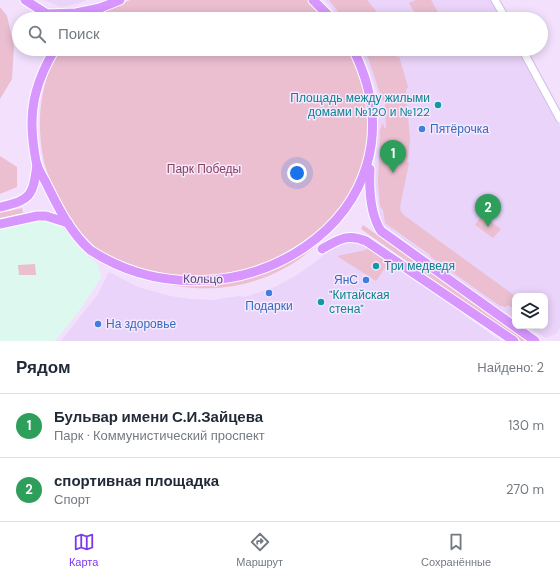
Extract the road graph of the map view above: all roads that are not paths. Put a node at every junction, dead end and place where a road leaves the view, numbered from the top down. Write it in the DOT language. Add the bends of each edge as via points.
graph roads {
  1 [pos="25,0"];
  2 [pos="120,0"];
  3 [pos="314,0"];
  4 [pos="320,0"];
  5 [pos="495,0"];
  6 [pos="100,8"];
  7 [pos="42,12"];
  8 [pos="81,12"];
  9 [pos="93,12"];
  10 [pos="326,12"];
  11 [pos="328,12"];
  12 [pos="502,12"];
  13 [pos="51,56"];
  14 [pos="356,56"];
  15 [pos="526,56"];
  16 [pos="560,119"];
  17 [pos="370,154"];
  18 [pos="37,164"];
  19 [pos="0,207"];
  20 [pos="68,223"];
  21 [pos="0,224"];
  22 [pos="153,285"];
  23 [pos="514,341"];
  24 [pos="535,341"];
  1 -- 7 [label="main road"];
  2 -- 6 [label="main road"];
  3 -- 10 [label="main road"];
  4 -- 11 [label="street"];
  5 -- 12 [label="street"];
  6 -- 8 [label="main road"];
  6 -- 9 [label="main road"];
  13 -- 18 [label="main road" via="33,100 33,138"];
  14 -- 17 [label="main road" via="367,85 371,106 373,130"];
  15 -- 16 [label="street"];
  17 -- 23 [label="main road" via="354,202 337,228 314,252 336,240 360,238"];
  17 -- 24 [label="main road" via="371,199 376,222 381,231"];
  18 -- 19 [label="main road" via="35,184 31,193 17,203"];
  18 -- 20 [label="main road"];
  20 -- 21 [label="main road" via="46,216 36,216"];
  20 -- 22 [label="main road" via="90,250 107,263"];
}
